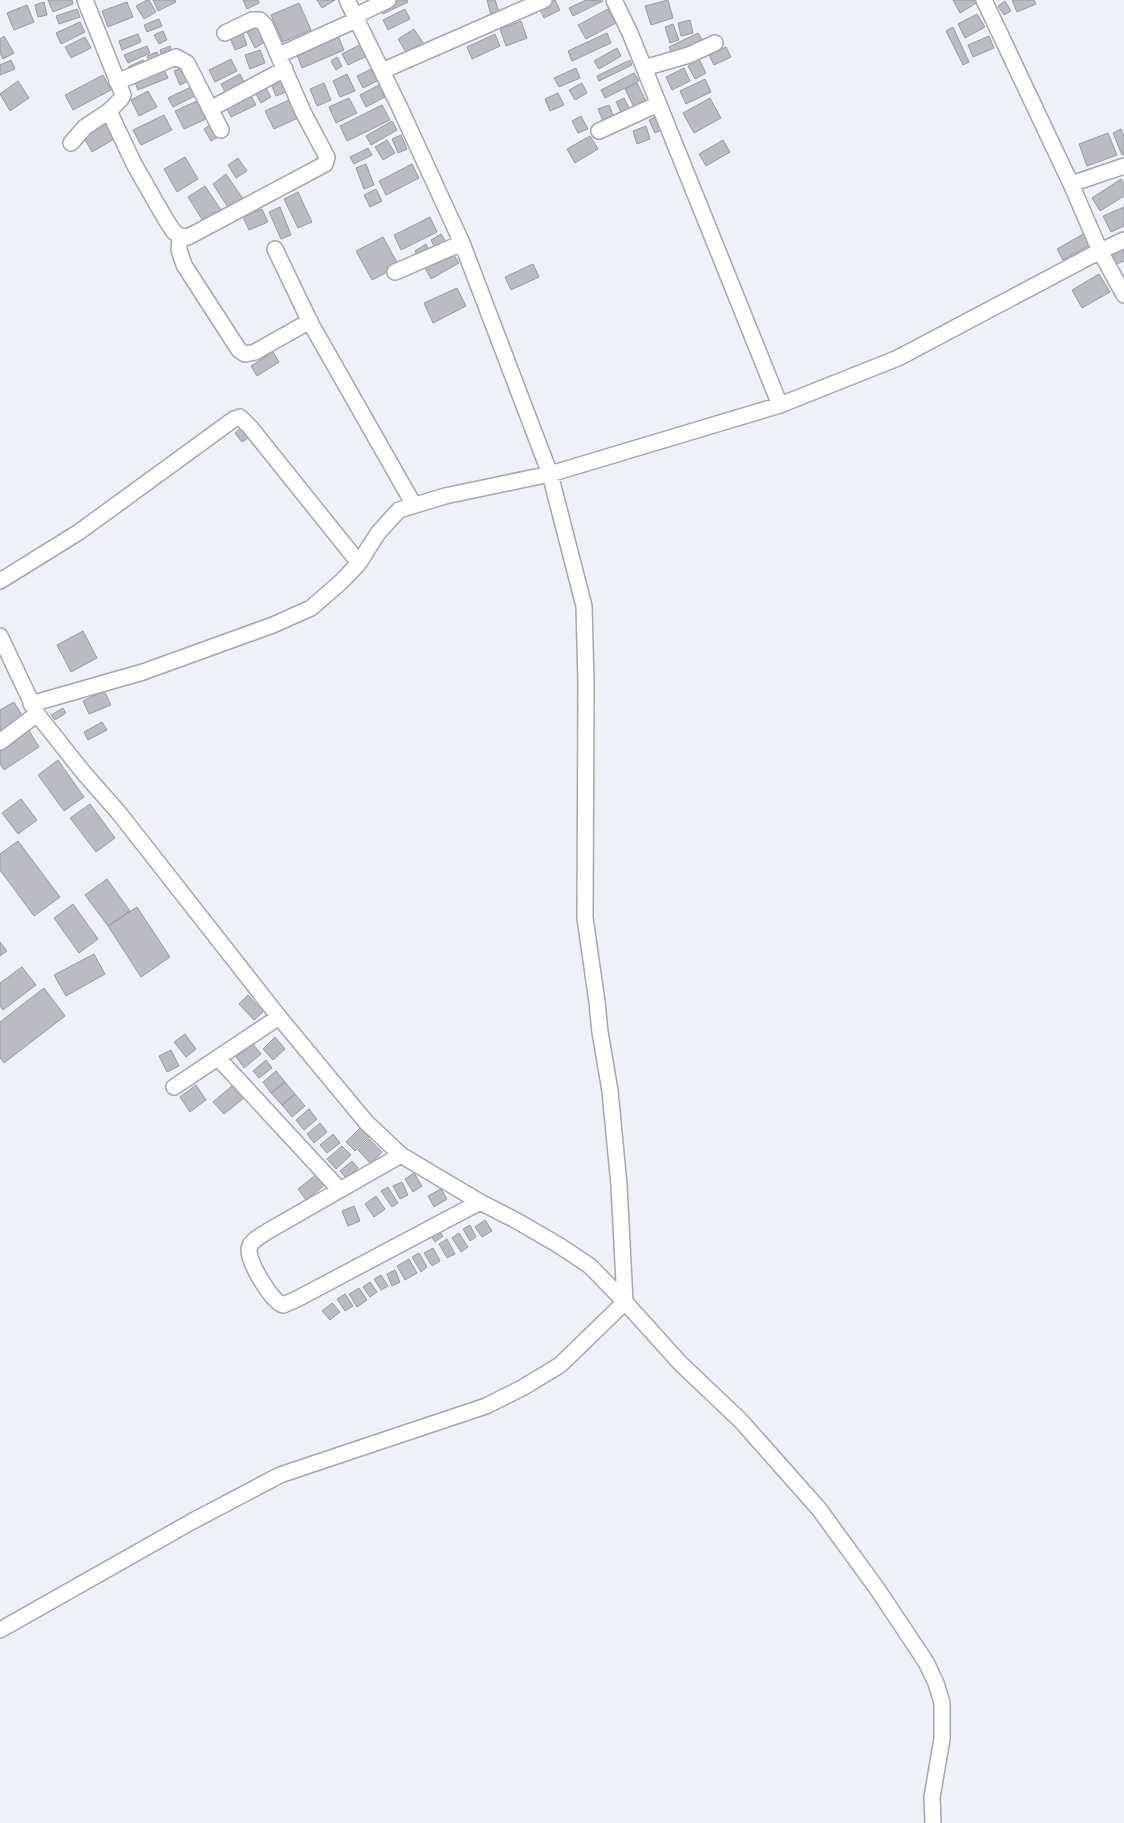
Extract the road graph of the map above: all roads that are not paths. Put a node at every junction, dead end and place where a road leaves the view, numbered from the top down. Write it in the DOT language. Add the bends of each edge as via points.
graph roads {
  1 [pos="85,0"];
  2 [pos="347,0"];
  3 [pos="388,0"];
  4 [pos="544,0"];
  5 [pos="614,0"];
  6 [pos="987,1"];
  7 [pos="356,18"];
  8 [pos="224,33"];
  9 [pos="715,43"];
  10 [pos="282,62"];
  11 [pos="644,68"];
  12 [pos="382,71"];
  13 [pos="117,82"];
  14 [pos="658,104"];
  15 [pos="210,109"];
  16 [pos="109,111"];
  17 [pos="222,130"];
  18 [pos="599,131"];
  19 [pos="71,143"];
  20 [pos="1124,166"];
  21 [pos="1071,184"];
  22 [pos="180,236"];
  23 [pos="1124,240"];
  24 [pos="462,243"];
  25 [pos="275,249"];
  26 [pos="1100,251"];
  27 [pos="395,272"];
  28 [pos="1124,295"];
  29 [pos="310,321"];
  30 [pos="780,405"];
  31 [pos="550,474"];
  32 [pos="414,505"];
  33 [pos="358,563"];
  34 [pos="0,581"];
  35 [pos="0,636"];
  36 [pos="34,709"];
  37 [pos="0,742"];
  38 [pos="279,1017"];
  39 [pos="218,1058"];
  40 [pos="174,1087"];
  41 [pos="401,1155"];
  42 [pos="340,1190"];
  43 [pos="480,1202"];
  44 [pos="626,1302"];
  45 [pos="0,1630"];
  46 [pos="934,1823"];
  1 -- 13 [label="street"];
  2 -- 7 [label="street"];
  3 -- 7 [label="street"];
  4 -- 12 [label="street"];
  5 -- 11 [label="street"];
  6 -- 21 [label="street"];
  7 -- 10 [label="street"];
  7 -- 12 [label="street"];
  8 -- 10 [label="street" via="252,20 260,20"];
  9 -- 11 [label="street" via="689,55"];
  10 -- 15 [label="street"];
  10 -- 22 [label="street" via="327,161 271,194 188,236"];
  11 -- 14 [label="street"];
  12 -- 24 [label="street"];
  13 -- 15 [label="street" via="176,57 186,63"];
  13 -- 16 [label="street" via="122,100"];
  14 -- 18 [label="street"];
  14 -- 30 [label="street"];
  15 -- 17 [label="street"];
  16 -- 19 [label="street" via="85,127"];
  16 -- 22 [label="street" via="143,180 166,220"];
  20 -- 21 [label="street"];
  21 -- 26 [label="street"];
  22 -- 29 [label="street" via="179,250 184,265 238,350 245,354 255,352"];
  23 -- 26 [label="street"];
  24 -- 27 [label="street"];
  24 -- 31 [label="street"];
  25 -- 29 [label="street"];
  26 -- 28 [label="street"];
  26 -- 30 [label="street" via="898,358"];
  29 -- 32 [label="street"];
  30 -- 31 [label="street"];
  31 -- 32 [label="street"];
  31 -- 44 [label="street" via="584,606 585,918 610,1091"];
  32 -- 33 [label="street" via="399,510 378,533"];
  33 -- 34 [label="street" via="240,418 234,419 78,532"];
  33 -- 36 [label="street" via="311,608 273,625"];
  35 -- 36 [label="street"];
  36 -- 37 [label="street"];
  36 -- 38 [label="street"];
  38 -- 39 [label="street"];
  38 -- 41 [label="street" via="366,1122"];
  39 -- 40 [label="street"];
  39 -- 42 [label="street"];
  41 -- 42 [label="street"];
  41 -- 43 [label="street"];
  42 -- 43 [label="street" via="252,1242 249,1249 251,1260 266,1290 278,1303 283,1305 296,1300"];
  43 -- 44 [label="street" via="590,1266"];
  44 -- 45 [label="street" via="560,1365 522,1388 486,1406 280,1475"];
  44 -- 46 [label="street" via="680,1363 741,1421 819,1509 926,1662 942,1703 942,1739 932,1797"];
}
